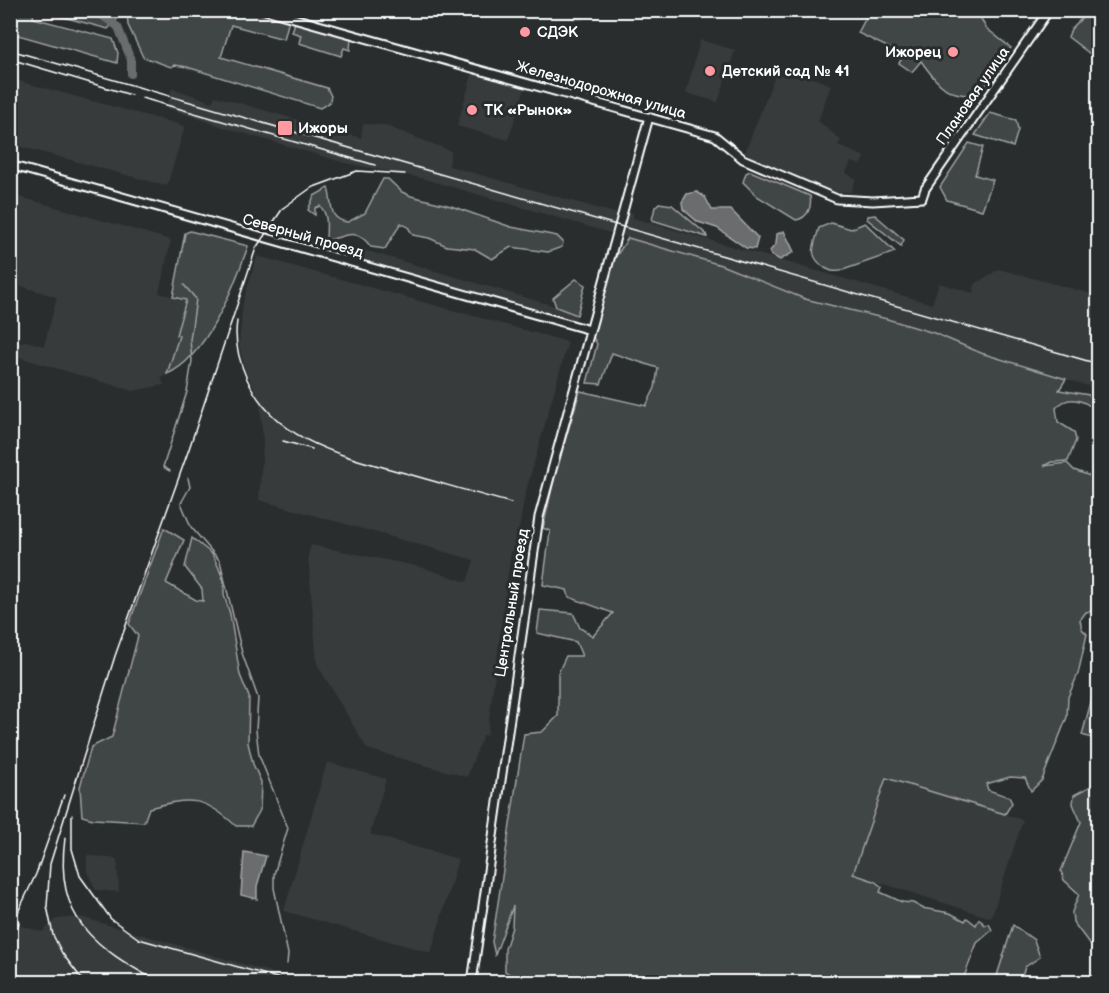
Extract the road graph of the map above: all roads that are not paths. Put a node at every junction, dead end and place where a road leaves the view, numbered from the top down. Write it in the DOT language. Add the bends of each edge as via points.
graph roads {
  1 [pos="265,10"];
  2 [pos="1049,10"];
  3 [pos="649,117"];
  4 [pos="10,165"];
  5 [pos="922,198"];
  6 [pos="590,330"];
  7 [pos="472,982"];
  1 -- 3 [label="street, Железнодорожная улица"];
  2 -- 5 [label="street, Плановая улица"];
  3 -- 5 [label="street, Железнодорожная улица" via="715,136 743,159 837,200"];
  3 -- 6 [label="street, Центральный проезд"];
  4 -- 6 [label="street, Северный проезд"];
  6 -- 7 [label="street, Центральный проезд" via="539,517"];
}
